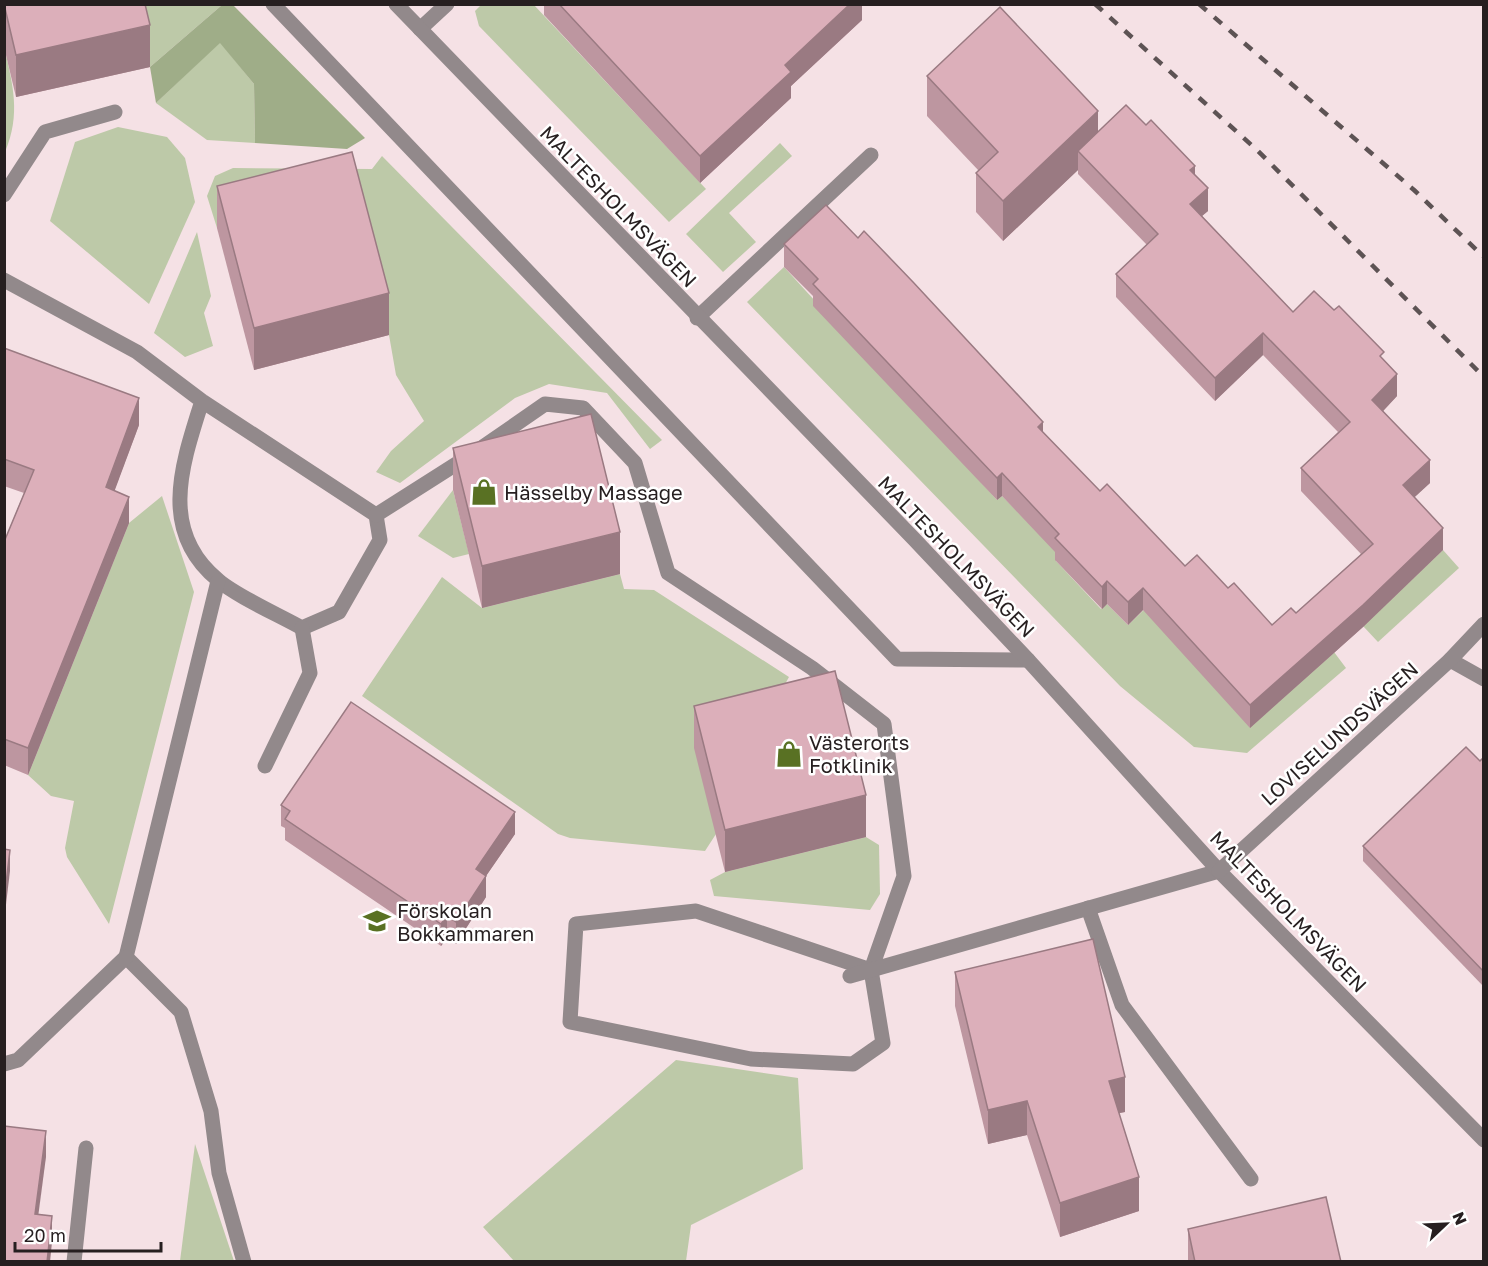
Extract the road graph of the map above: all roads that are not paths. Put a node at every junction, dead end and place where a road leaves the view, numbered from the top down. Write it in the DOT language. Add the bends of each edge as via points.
graph roads {
  1 [pos="273,4"];
  2 [pos="396,4"];
  3 [pos="447,4"];
  4 [pos="420,29"];
  5 [pos="115,112"];
  6 [pos="871,155"];
  7 [pos="4,195"];
  8 [pos="4,280"];
  9 [pos="697,318"];
  10 [pos="202,401"];
  11 [pos="376,515"];
  12 [pos="218,581"];
  13 [pos="1484,624"];
  14 [pos="302,628"];
  15 [pos="1028,660"];
  16 [pos="1449,660"];
  17 [pos="1484,679"];
  18 [pos="265,766"];
  19 [pos="1219,871"];
  20 [pos="1088,908"];
  21 [pos="126,957"];
  22 [pos="871,970"];
  23 [pos="850,976"];
  24 [pos="4,1064"];
  25 [pos="1484,1140"];
  26 [pos="86,1148"];
  27 [pos="1251,1179"];
  28 [pos="74,1262"];
  29 [pos="244,1262"];
  1 -- 15 [label="street" via="897,659"];
  2 -- 4 [label="street, MALTESHOLMSVÄGEN"];
  3 -- 4 [label="street"];
  4 -- 9 [label="street, MALTESHOLMSVÄGEN"];
  5 -- 7 [label="street" via="45,132"];
  6 -- 9 [label="street"];
  8 -- 10 [label="street" via="137,352"];
  9 -- 15 [label="street, MALTESHOLMSVÄGEN"];
  10 -- 11 [label="street"];
  10 -- 12 [label="street" via="184,457 178,508 190,548"];
  11 -- 14 [label="street" via="380,540 339,612"];
  11 -- 22 [label="street" via="545,404 583,408 635,463 668,573 812,668 884,724 904,876"];
  12 -- 14 [label="street"];
  12 -- 21 [label="street"];
  13 -- 16 [label="street, LOVISELUNDSVÄGEN"];
  14 -- 18 [label="street" via="310,673"];
  15 -- 19 [label="street, MALTESHOLMSVÄGEN"];
  16 -- 17 [label="street"];
  16 -- 19 [label="street, LOVISELUNDSVÄGEN"];
  19 -- 20 [label="street"];
  19 -- 25 [label="street, MALTESHOLMSVÄGEN"];
  20 -- 22 [label="street"];
  20 -- 27 [label="street" via="1122,1005"];
  21 -- 24 [label="street" via="18,1060"];
  21 -- 29 [label="street" via="181,1012 211,1111 219,1173"];
  22 -- 22 [label="street" via="696,911 576,924 570,1022 751,1059 853,1064 883,1043"];
  22 -- 23 [label="street"];
  26 -- 28 [label="street"];
}
